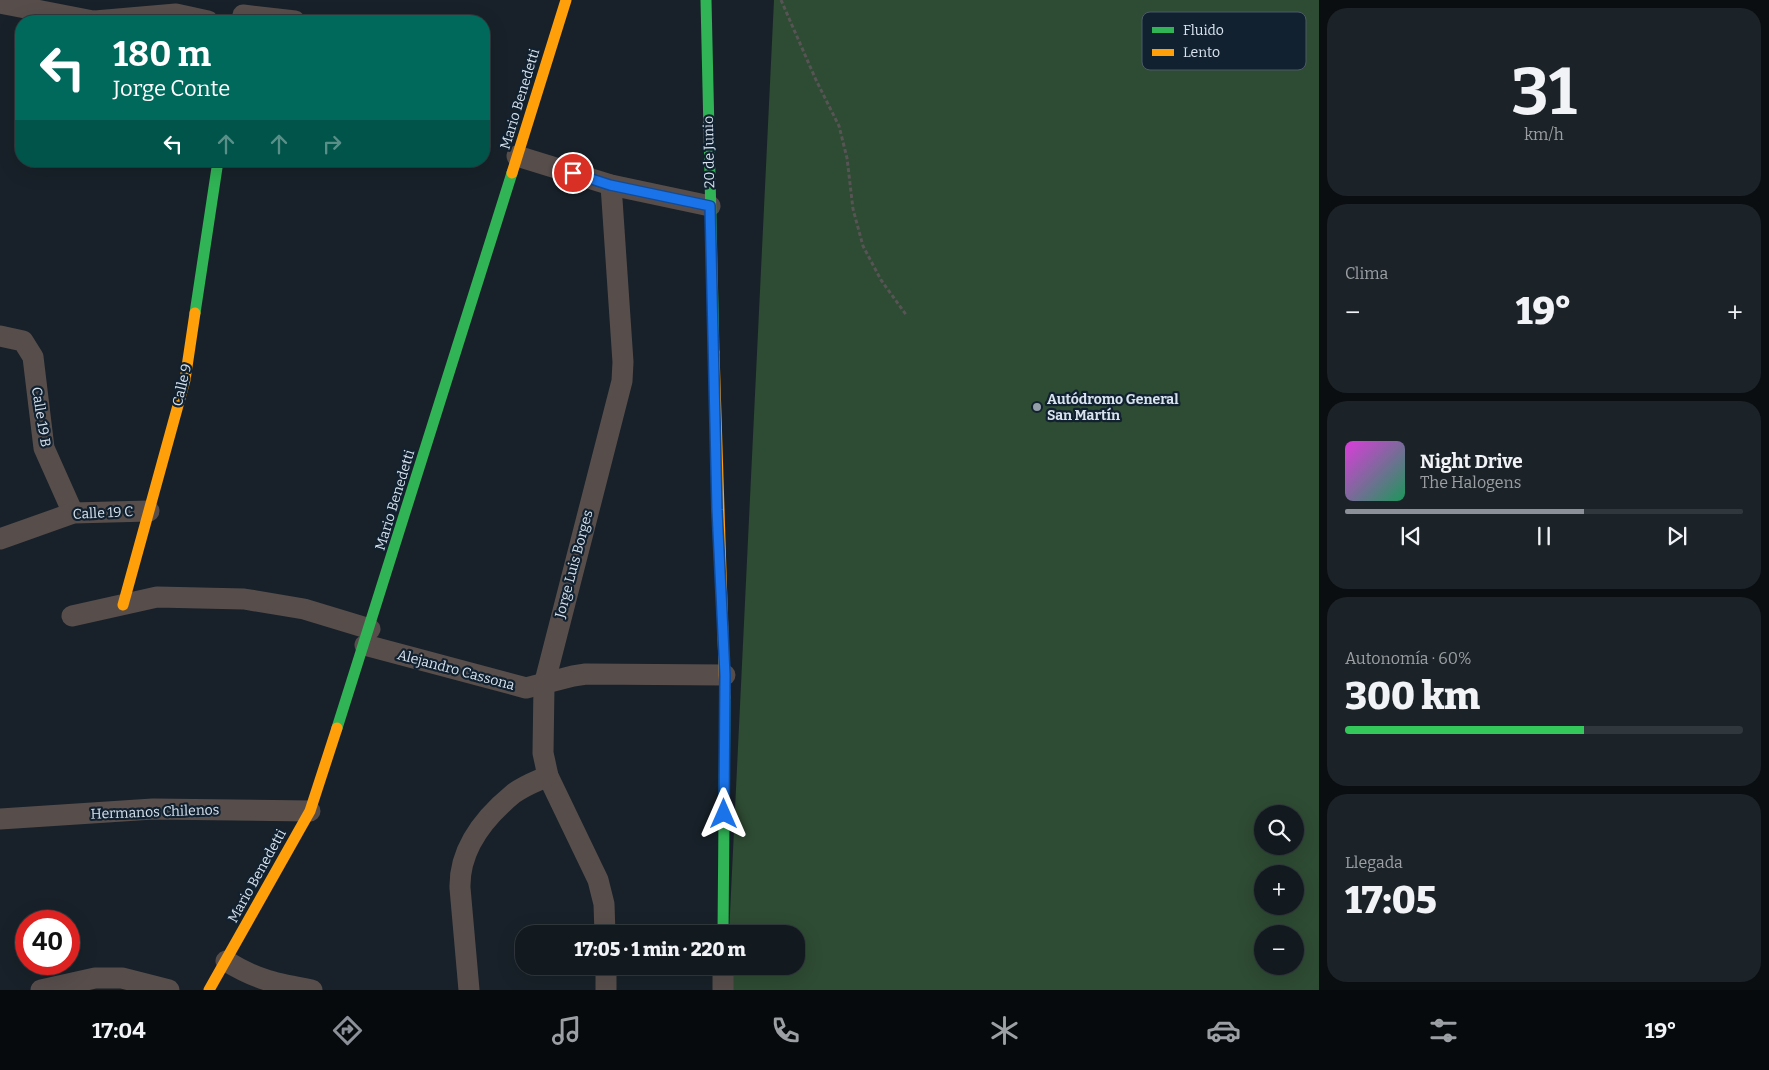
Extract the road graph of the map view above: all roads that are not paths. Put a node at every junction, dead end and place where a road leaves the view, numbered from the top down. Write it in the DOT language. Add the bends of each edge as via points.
graph roads {
  1 [pos="566,0"];
  2 [pos="706,0"];
  3 [pos="0,3"];
  4 [pos="122,9"];
  5 [pos="244,12"];
  6 [pos="63,15"];
  7 [pos="108,15"];
  8 [pos="181,15"];
  9 [pos="261,15"];
  10 [pos="517,156"];
  11 [pos="217,167"];
  12 [pos="610,185"];
  13 [pos="710,206"];
  14 [pos="0,336"];
  15 [pos="149,512"];
  16 [pos="73,513"];
  17 [pos="0,539"];
  18 [pos="123,604"];
  19 [pos="72,616"];
  20 [pos="368,637"];
  21 [pos="725,675"];
  22 [pos="544,685"];
  23 [pos="548,776"];
  24 [pos="310,810"];
  25 [pos="0,819"];
  26 [pos="605,925"];
  27 [pos="723,925"];
  28 [pos="226,961"];
  29 [pos="606,975"];
  30 [pos="723,975"];
  31 [pos="41,990"];
  32 [pos="169,990"];
  33 [pos="210,990"];
  34 [pos="312,990"];
  35 [pos="469,990"];
  36 [pos="606,990"];
  37 [pos="723,990"];
  1 -- 10 [label="street, Mario Benedetti"];
  2 -- 13 [label="street, 20 de Junio"];
  3 -- 6 [label="street"];
  4 -- 7 [label="street"];
  4 -- 8 [label="street"];
  5 -- 9 [label="street"];
  10 -- 12 [label="street"];
  10 -- 20 [label="street, Mario Benedetti"];
  11 -- 15 [label="street, Calle 9" via="185,380"];
  12 -- 13 [label="street"];
  12 -- 22 [label="street, Jorge Luis Borges" via="622,382"];
  13 -- 21 [label="street, 20 de Junio" via="717,510"];
  14 -- 16 [label="street, Calle 19 B" via="23,341 33,357 44,448"];
  15 -- 16 [label="street, Calle 19 C"];
  15 -- 18 [label="street, Calle 9"];
  16 -- 17 [label="street, Calle 19 C"];
  18 -- 19 [label="street"];
  18 -- 20 [label="street" via="156,597 244,599 304,609"];
  20 -- 22 [label="street, Alejandro Cassona" via="509,685 526,688"];
  20 -- 24 [label="street, Mario Benedetti"];
  21 -- 22 [label="street, Alejandro Cassona" via="586,674"];
  21 -- 27 [label="street, 20 de Junio"];
  22 -- 23 [label="street, Jorge Luis Borges" via="543,753"];
  23 -- 26 [label="street, Jorge Luis Borges" via="598,880"];
  23 -- 35 [label="street" via="514,792 471,841 464,855 460,888"];
  24 -- 25 [label="street, Hermanos Chilenos" via="153,809"];
  24 -- 28 [label="street, Mario Benedetti"];
  28 -- 33 [label="street, Mario Benedetti"];
  28 -- 34 [label="street" via="264,980"];
  29 -- 36 [label="street"];
  30 -- 37 [label="street"];
  31 -- 32 [label="street" via="95,978 122,978"];
}
